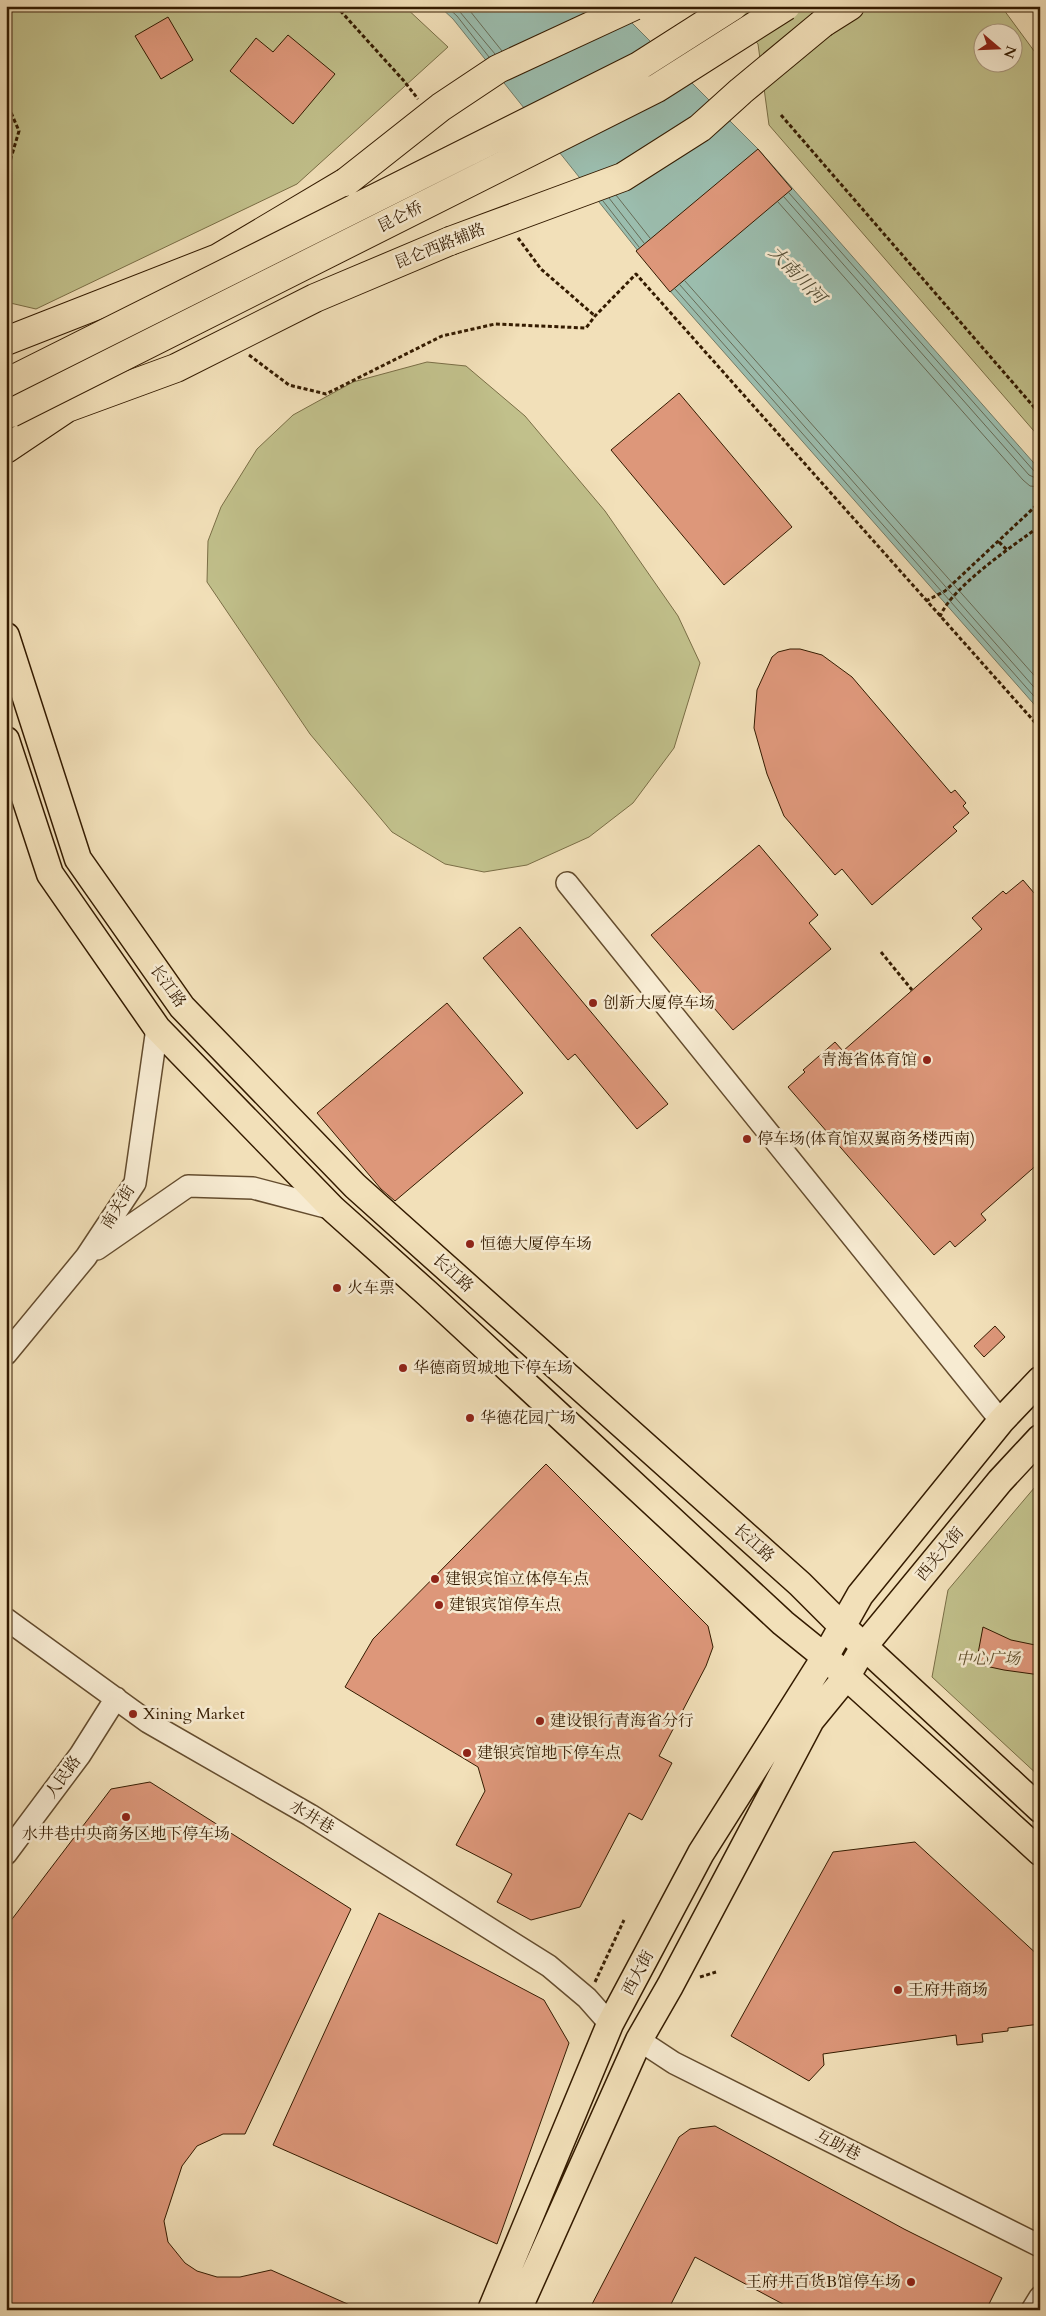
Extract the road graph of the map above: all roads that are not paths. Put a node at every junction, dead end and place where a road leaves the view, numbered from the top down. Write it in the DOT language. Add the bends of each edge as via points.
graph roads {
  1 [pos="634,6"];
  2 [pos="733,6"];
  3 [pos="786,6"];
  4 [pos="850,6"];
  5 [pos="6,341"];
  6 [pos="6,383"];
  7 [pos="6,415"];
  8 [pos="6,448"];
  9 [pos="6,636"];
  10 [pos="6,740"];
  11 [pos="567,883"];
  12 [pos="157,1028"];
  13 [pos="333,1209"];
  14 [pos="86,1256"];
  15 [pos="6,1354"];
  16 [pos="1040,1380"];
  17 [pos="1001,1421"];
  18 [pos="1040,1438"];
  19 [pos="6,1619"];
  20 [pos="842,1626"];
  21 [pos="865,1645"];
  22 [pos="825,1657"];
  23 [pos="847,1676"];
  24 [pos="116,1698"];
  25 [pos="1040,1809"];
  26 [pos="1040,1852"];
  27 [pos="6,1854"];
  28 [pos="610,2024"];
  29 [pos="639,2040"];
  30 [pos="1040,2246"];
  31 [pos="1040,2297"];
  32 [pos="491,2310"];
  33 [pos="518,2310"];
  34 [pos="1032,2310"];
  1 -- 5 [label="highway, bridge" via="498,69 441,107 346,182 218,258"];
  2 -- 6 [label="highway, 昆仑桥, bridge" via="638,66"];
  3 -- 7 [label="highway, 昆仑桥, bridge" via="657,88"];
  4 -- 8 [label="highway, 昆仑西路辅路, bridge" via="823,23 700,128 623,177 450,241 315,298 176,368 67,408"];
  9 -- 20 [label="main road, 长江路" via="78,859 182,1007 355,1186 800,1584"];
  10 -- 12 [label="main road, 长江路" via="50,874"];
  11 -- 17 [label="street"];
  12 -- 13 [label="main road, 长江路"];
  12 -- 14 [label="street, 南关街" via="135,1183"];
  13 -- 14 [label="street" via="253,1188 188,1186"];
  13 -- 22 [label="main road, 长江路" via="783,1623"];
  14 -- 15 [label="street, 南关街"];
  16 -- 17 [label="main road, 西大街"];
  17 -- 20 [label="main road, 西大街" via="860,1595"];
  18 -- 21 [label="main road, 西关大街" via="1000,1481"];
  19 -- 24 [label="street, 水井巷"];
  20 -- 21 [label="main road, 长江路"];
  20 -- 22 [label="main road, 西大街"];
  21 -- 23 [label="main road, 西关大街"];
  21 -- 25 [label="main road, 长江路"];
  22 -- 23 [label="main road, 长江路"];
  22 -- 28 [label="main road, 西大街" via="701,1854"];
  23 -- 26 [label="main road, 长江路"];
  23 -- 29 [label="main road, 西大街" via="811,1720"];
  24 -- 27 [label="street, 人民路" via="80,1755"];
  24 -- 28 [label="street, 水井巷" via="148,1722 310,1815 541,1960 587,1998"];
  28 -- 32 [label="main road, 西大街"];
  29 -- 30 [label="street, 互助巷" via="674,2062"];
  29 -- 33 [label="main road, 西大街"];
  31 -- 34 [label="street"];
}
